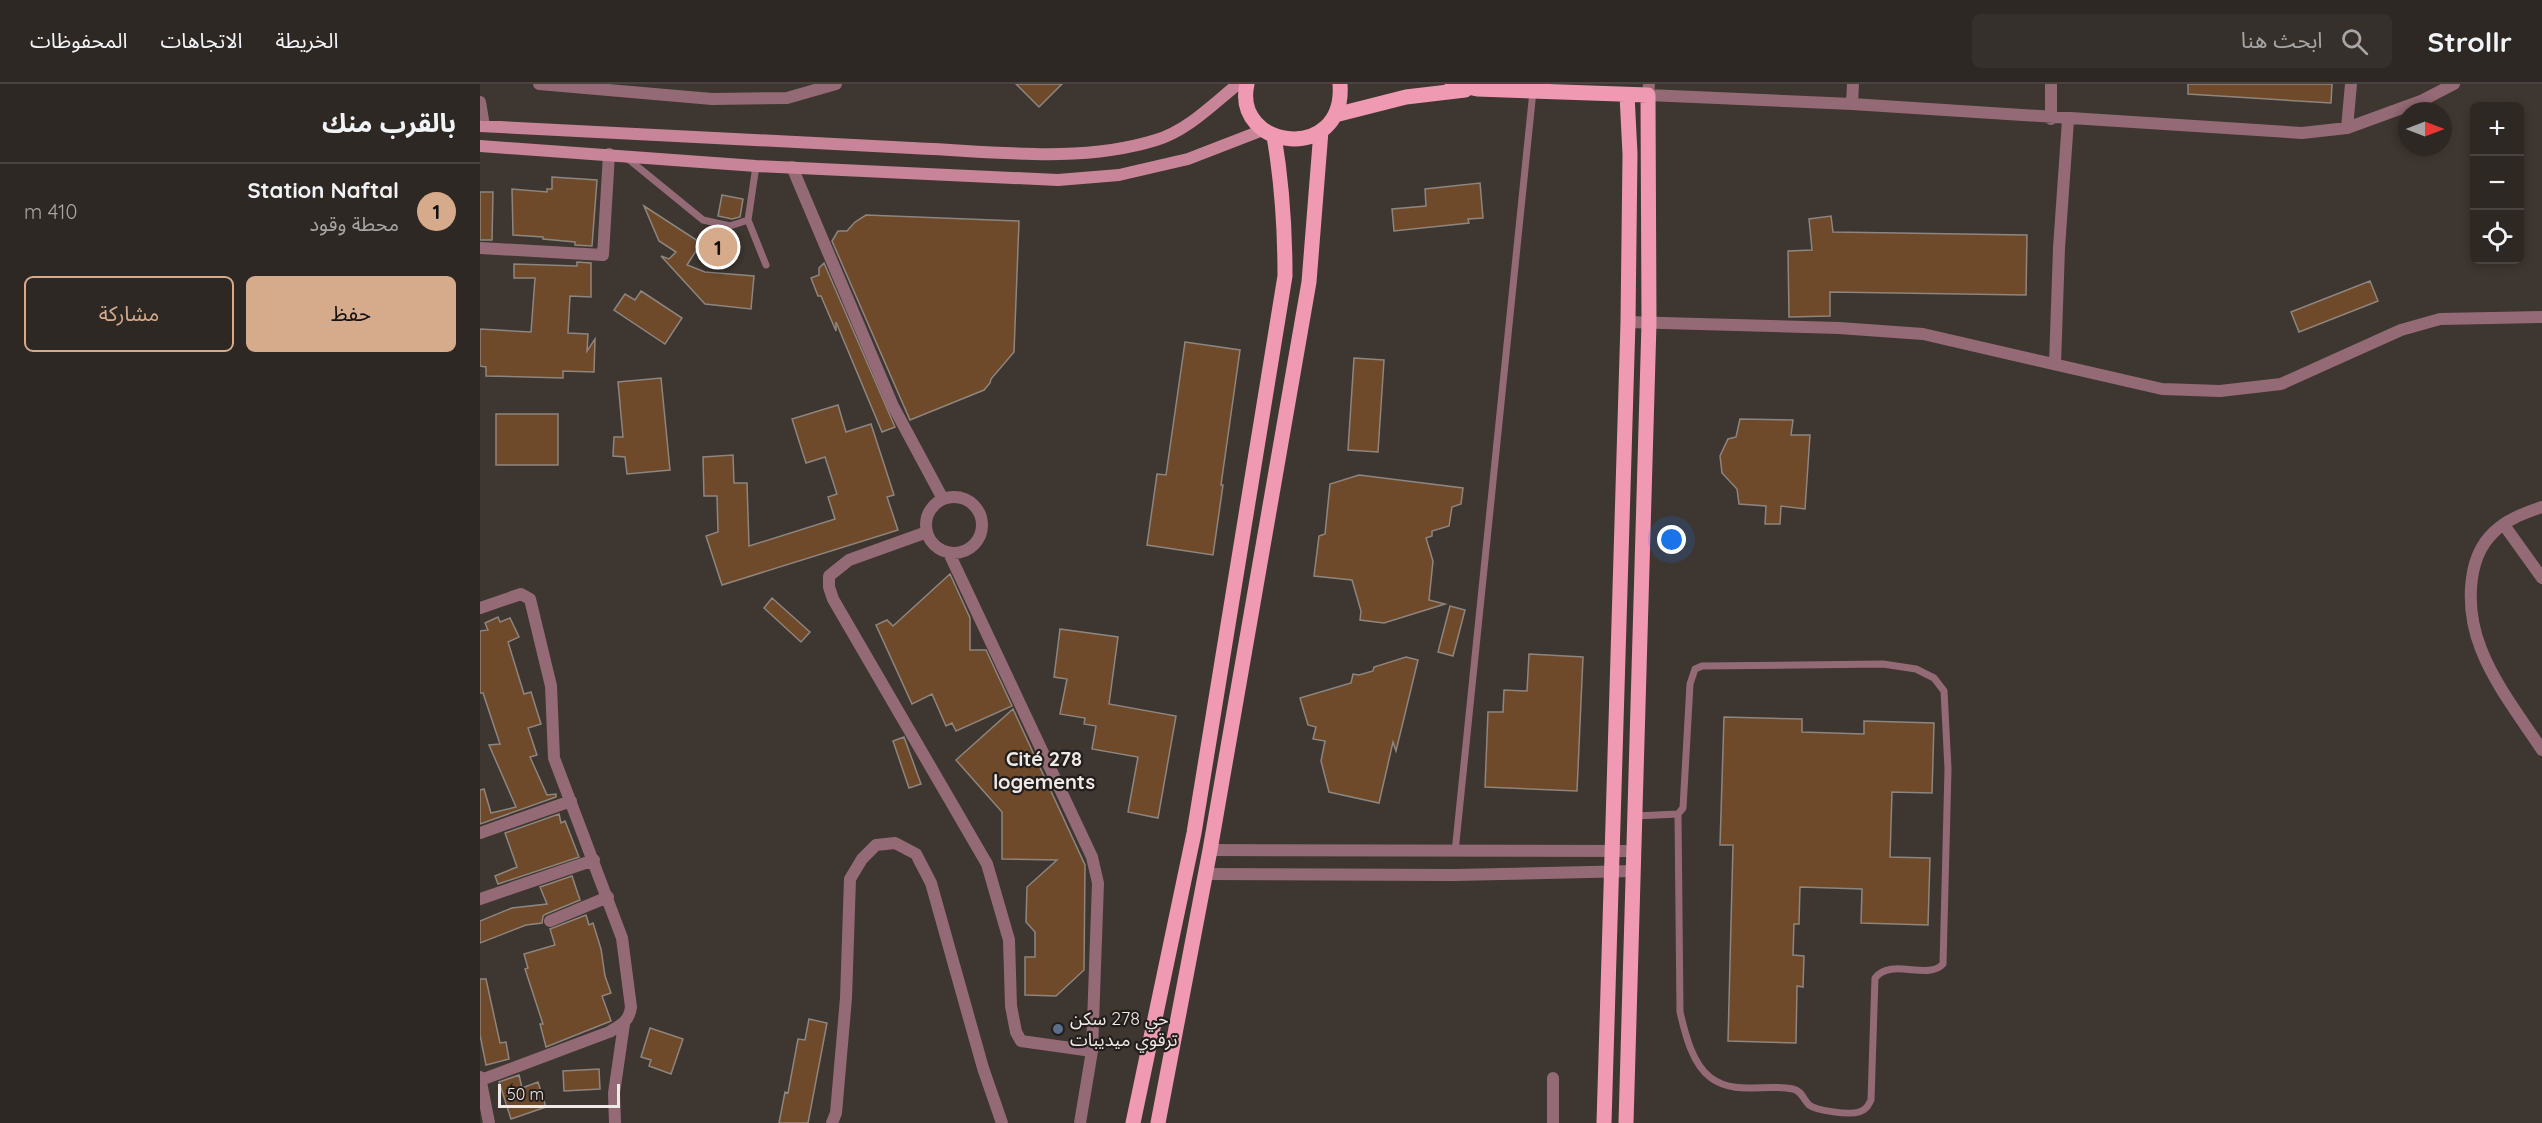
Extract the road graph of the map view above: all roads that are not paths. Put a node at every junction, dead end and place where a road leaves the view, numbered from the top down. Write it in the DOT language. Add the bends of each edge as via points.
graph roads {
  1 [pos="539,84"];
  2 [pos="836,84"];
  3 [pos="1238,84"];
  4 [pos="1247,84"];
  5 [pos="1340,84"];
  6 [pos="1452,84"];
  7 [pos="1853,84"];
  8 [pos="2051,84"];
  9 [pos="2351,84"];
  10 [pos="2454,84"];
  11 [pos="1534,88"];
  12 [pos="1477,89"];
  13 [pos="1648,90"];
  14 [pos="1628,94"];
  15 [pos="480,102"];
  16 [pos="1852,104"];
  17 [pos="1335,115"];
  18 [pos="2051,119"];
  19 [pos="2068,120"];
  20 [pos="482,126"];
  21 [pos="2347,128"];
  22 [pos="1321,131"];
  23 [pos="1269,133"];
  24 [pos="480,146"];
  25 [pos="609,154"];
  26 [pos="625,156"];
  27 [pos="756,166"];
  28 [pos="792,167"];
  29 [pos="748,220"];
  30 [pos="480,248"];
  31 [pos="766,265"];
  32 [pos="2542,317"];
  33 [pos="1628,322"];
  34 [pos="1649,323"];
  35 [pos="2055,364"];
  36 [pos="943,499"];
  37 [pos="2542,507"];
  38 [pos="2504,525"];
  39 [pos="927,532"];
  40 [pos="949,553"];
  41 [pos="1621,564"];
  42 [pos="1644,565"];
  43 [pos="2542,578"];
  44 [pos="480,608"];
  45 [pos="2542,750"];
  46 [pos="571,801"];
  47 [pos="1678,814"];
  48 [pos="1635,816"];
  49 [pos="480,832"];
  50 [pos="1210,850"];
  51 [pos="1613,851"];
  52 [pos="1633,851"];
  53 [pos="1455,852"];
  54 [pos="594,860"];
  55 [pos="1633,871"];
  56 [pos="1612,872"];
  57 [pos="1205,874"];
  58 [pos="1454,875"];
  59 [pos="608,897"];
  60 [pos="480,899"];
  61 [pos="549,921"];
  62 [pos="624,1024"];
  63 [pos="1092,1051"];
  64 [pos="481,1078"];
  65 [pos="1553,1078"];
  66 [pos="836,1120"];
  67 [pos="489,1123"];
  68 [pos="615,1123"];
  69 [pos="1002,1123"];
  70 [pos="1080,1123"];
  71 [pos="1133,1123"];
  72 [pos="1158,1123"];
  73 [pos="1553,1123"];
  74 [pos="1604,1123"];
  75 [pos="1626,1123"];
  1 -- 2 [label="street" via="723,99 787,98"];
  3 -- 20 [label="main road" via="1184,127 1158,140 1120,149 1057,154"];
  4 -- 23 [label="main road" via="1247,105 1253,119"];
  5 -- 17 [label="main road"];
  6 -- 12 [label="main road"];
  7 -- 16 [label="street"];
  8 -- 18 [label="street"];
  9 -- 21 [label="street"];
  10 -- 21 [label="street"];
  11 -- 12 [label="main road"];
  11 -- 14 [label="main road"];
  11 -- 53 [label="lane"];
  12 -- 17 [label="main road" via="1406,97"];
  13 -- 14 [label="main road"];
  13 -- 16 [label="street"];
  13 -- 34 [label="main road"];
  14 -- 33 [label="main road"];
  15 -- 20 [label="street"];
  16 -- 18 [label="street"];
  17 -- 22 [label="main road"];
  18 -- 19 [label="street"];
  19 -- 21 [label="street" via="2302,133"];
  19 -- 35 [label="street"];
  22 -- 23 [label="main road" via="1298,140"];
  22 -- 50 [label="main road" via="1309,282"];
  23 -- 28 [label="main road" via="1119,176 1058,180"];
  23 -- 71 [label="main road" via="1282,189 1286,276 1194,833"];
  24 -- 25 [label="main road"];
  25 -- 26 [label="main road"];
  25 -- 30 [label="street" via="603,255"];
  26 -- 27 [label="main road"];
  26 -- 29 [label="lane" via="703,220 730,226"];
  27 -- 28 [label="main road"];
  27 -- 29 [label="lane"];
  28 -- 36 [label="street" via="893,406"];
  29 -- 31 [label="lane"];
  32 -- 35 [label="street" via="2440,319 2401,330 2281,384 2220,391 2162,389"];
  33 -- 34 [label="street"];
  33 -- 41 [label="main road"];
  34 -- 35 [label="street" via="1923,334"];
  34 -- 42 [label="main road"];
  36 -- 39 [label="street" via="927,516"];
  36 -- 40 [label="street" via="959,497 973,505 982,526 971,547"];
  37 -- 38 [label="street"];
  38 -- 43 [label="street"];
  38 -- 45 [label="street" via="2480,552 2471,581 2472,613 2480,648 2499,686"];
  39 -- 40 [label="street" via="935,546"];
  39 -- 63 [label="street" via="849,560 829,576 828,587 987,864 1009,940 1011,1006 1016,1032 1022,1041"];
  40 -- 63 [label="street" via="1092,857 1098,882"];
  41 -- 42 [label="main road"];
  41 -- 51 [label="main road"];
  42 -- 48 [label="main road"];
  44 -- 46 [label="street" via="521,594 531,599 551,686 554,758"];
  46 -- 49 [label="street"];
  46 -- 54 [label="street"];
  47 -- 47 [label="lane" via="1680,1012 1696,1057 1710,1077 1731,1088 1794,1089 1810,1105 1823,1111 1857,1113 1866,1109 1871,1100 1875,978 1888,969 1934,970 1943,964 1948,769 1944,691 1934,678 1916,669 1883,664 1695,669 1690,684 1683,808"];
  47 -- 48 [label="lane"];
  48 -- 52 [label="main road"];
  50 -- 53 [label="street"];
  50 -- 57 [label="main road"];
  51 -- 52 [label="street"];
  51 -- 53 [label="street"];
  51 -- 56 [label="main road"];
  52 -- 55 [label="main road"];
  53 -- 58 [label="street"];
  54 -- 59 [label="street"];
  54 -- 60 [label="street"];
  55 -- 56 [label="street"];
  55 -- 75 [label="main road"];
  56 -- 58 [label="street"];
  56 -- 74 [label="main road"];
  57 -- 58 [label="street"];
  57 -- 72 [label="main road"];
  59 -- 61 [label="street"];
  59 -- 62 [label="street" via="622,938 630,996 630,1017"];
  62 -- 64 [label="street"];
  62 -- 68 [label="street" via="614,1093"];
  63 -- 70 [label="street"];
  64 -- 67 [label="street"];
  65 -- 73 [label="street"];
  66 -- 69 [label="street" via="850,879 876,845 895,843 916,854 931,883"];
}
